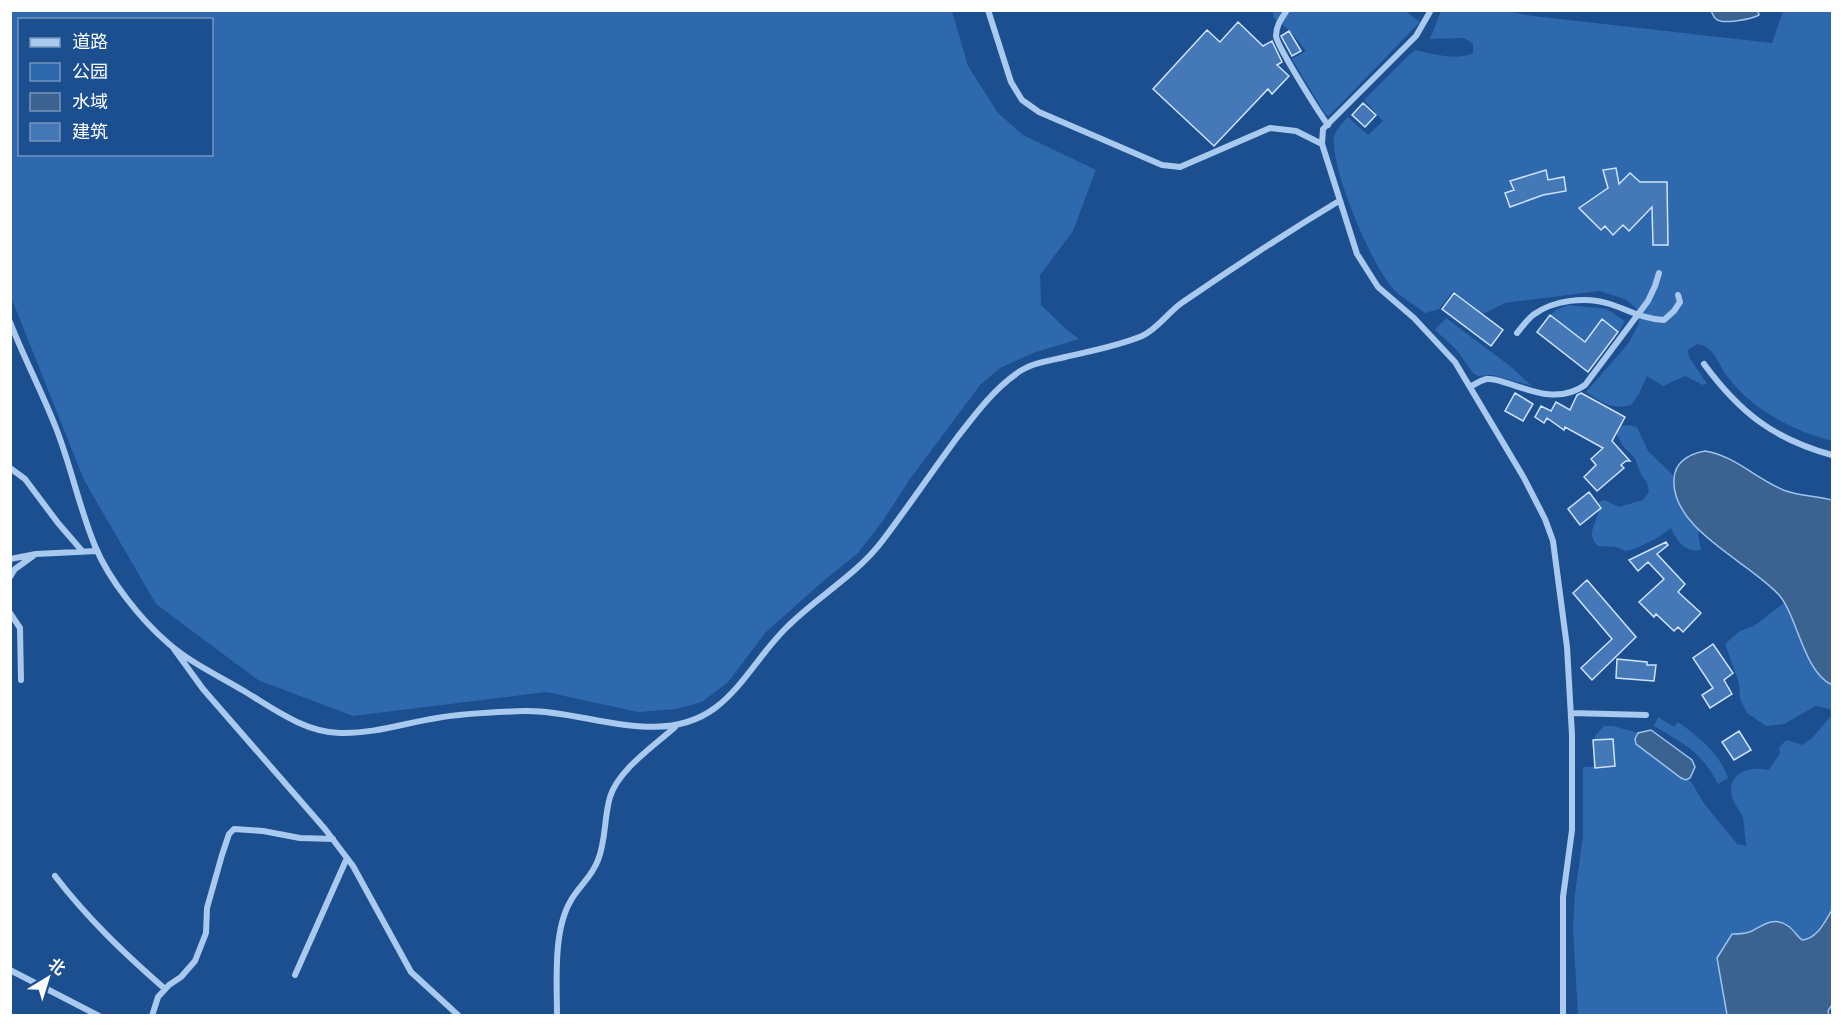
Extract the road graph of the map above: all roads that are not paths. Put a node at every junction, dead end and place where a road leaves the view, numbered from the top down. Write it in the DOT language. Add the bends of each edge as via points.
graph roads {
  1 [pos="988,10"];
  2 [pos="1287,10"];
  3 [pos="1431,10"];
  4 [pos="1328,124"];
  5 [pos="1322,144"];
  6 [pos="1339,201"];
  7 [pos="1659,273"];
  8 [pos="1678,295"];
  9 [pos="1636,316"];
  10 [pos="10,322"];
  11 [pos="1517,333"];
  12 [pos="1704,364"];
  13 [pos="1470,387"];
  14 [pos="1833,455"];
  15 [pos="10,468"];
  16 [pos="97,551"];
  17 [pos="83,552"];
  18 [pos="36,554"];
  19 [pos="10,559"];
  20 [pos="10,577"];
  21 [pos="10,613"];
  22 [pos="171,646"];
  23 [pos="21,680"];
  24 [pos="1571,713"];
  25 [pos="1646,714"];
  26 [pos="675,727"];
  27 [pos="333,839"];
  28 [pos="347,858"];
  29 [pos="55,876"];
  30 [pos="10,970"];
  31 [pos="295,975"];
  32 [pos="165,989"];
  33 [pos="99,1016"];
  34 [pos="152,1016"];
  35 [pos="459,1016"];
  36 [pos="556,1016"];
  37 [pos="1563,1016"];
  1 -- 5 [label="street" via="1011,82 1022,100 1039,112 1162,165 1180,166 1270,129 1296,131"];
  2 -- 4 [label="street" via="1276,37"];
  3 -- 4 [label="street" via="1416,36"];
  4 -- 5 [label="street" via="1323,129"];
  5 -- 6 [label="street"];
  6 -- 13 [label="street" via="1357,254 1378,287 1455,362"];
  6 -- 26 [label="street" via="1172,309 1148,334 1034,364 1016,373 990,396 862,565 788,626 734,692 698,719"];
  7 -- 9 [label="street" via="1648,301"];
  8 -- 9 [label="street" via="1680,302 1664,320"];
  9 -- 11 [label="street" via="1608,303 1580,300 1552,304 1532,316"];
  9 -- 13 [label="street" via="1586,385 1577,391 1544,395 1495,379"];
  10 -- 16 [label="street" via="55,426"];
  12 -- 14 [label="street" via="1725,392 1750,415 1776,433"];
  13 -- 24 [label="street" via="1524,478 1553,541"];
  15 -- 17 [label="street" via="25,479"];
  16 -- 17 [label="street"];
  16 -- 22 [label="street" via="116,584"];
  17 -- 18 [label="street"];
  18 -- 19 [label="street"];
  18 -- 20 [label="street"];
  21 -- 23 [label="street" via="20,628"];
  22 -- 26 [label="street" via="295,722 319,730 341,733 471,714 539,711 646,727"];
  22 -- 27 [label="street" via="203,689"];
  24 -- 25 [label="street"];
  24 -- 37 [label="street" via="1572,830 1563,897"];
  26 -- 36 [label="street" via="618,779 610,797 599,859 570,901 564,918 558,950"];
  27 -- 28 [label="street"];
  27 -- 32 [label="street" via="234,829 222,855 207,908 206,933 195,961"];
  28 -- 31 [label="street"];
  28 -- 35 [label="street" via="411,972"];
  29 -- 32 [label="street" via="105,935"];
  30 -- 33 [label="street"];
  32 -- 34 [label="street"];
}
